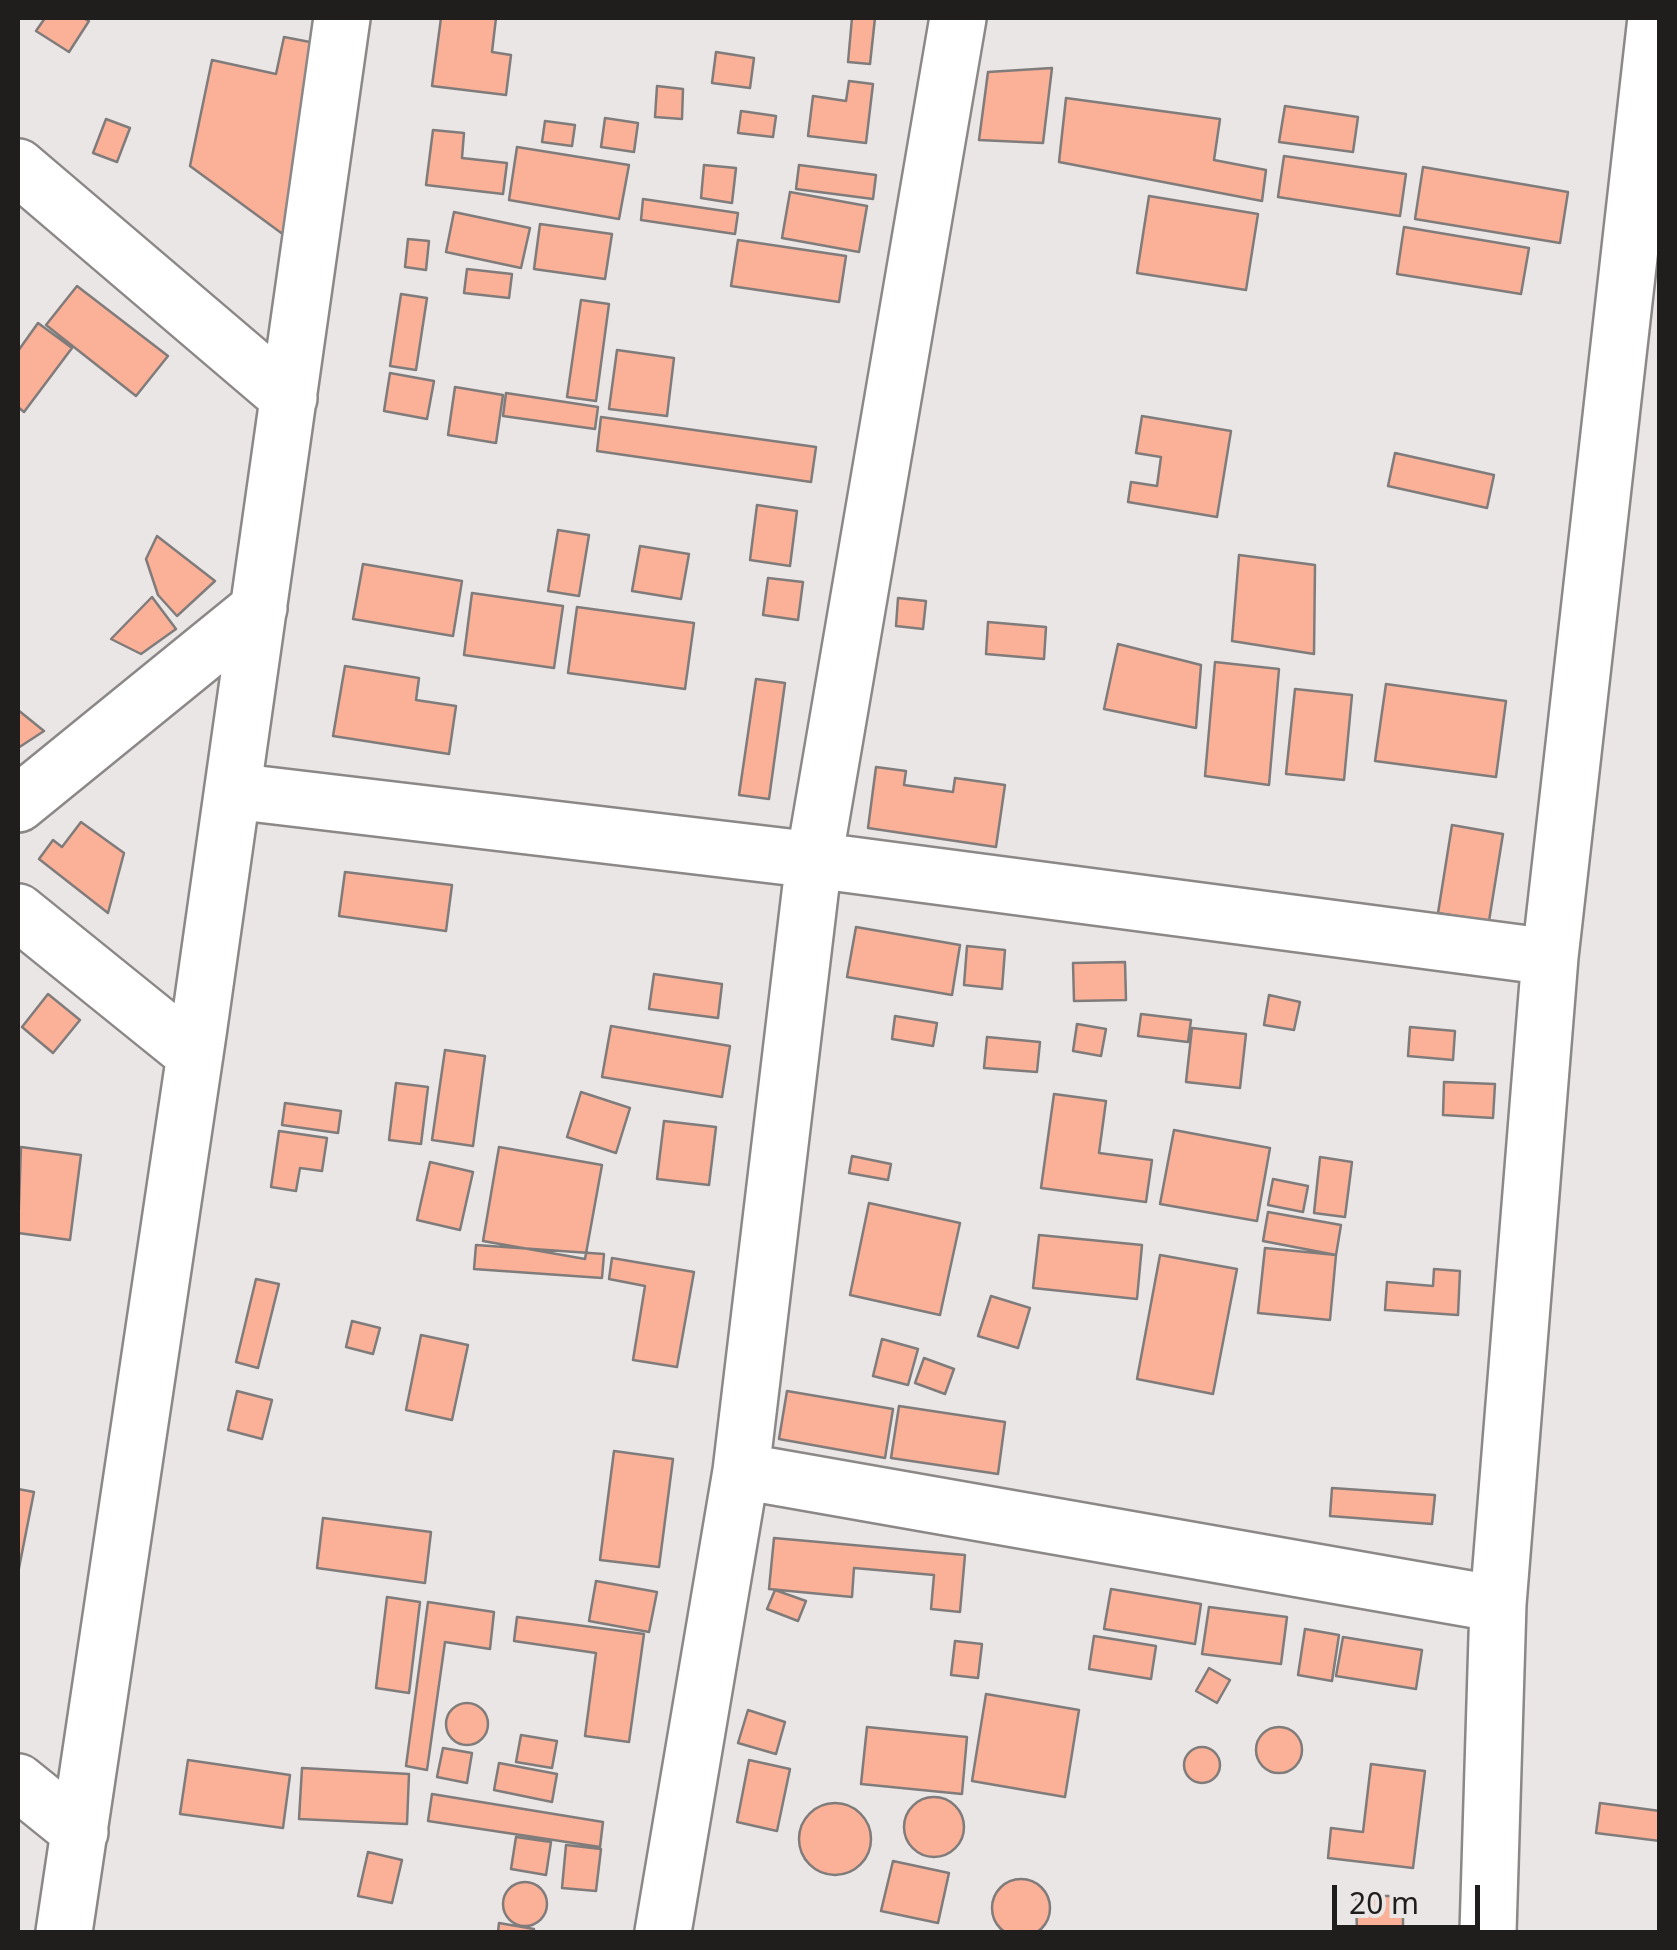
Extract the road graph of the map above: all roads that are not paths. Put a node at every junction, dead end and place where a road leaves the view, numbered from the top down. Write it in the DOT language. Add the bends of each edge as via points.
graph roads {
  1 [pos="342,18"];
  2 [pos="958,18"];
  3 [pos="1656,18"];
  4 [pos="18,168"];
  5 [pos="289,398"];
  6 [pos="259,608"];
  7 [pos="233,792"];
  8 [pos="18,804"];
  9 [pos="814,860"];
  10 [pos="18,912"];
  11 [pos="1550,957"];
  12 [pos="195,1055"];
  13 [pos="741,1470"];
  14 [pos="1498,1604"];
  15 [pos="18,1782"];
  16 [pos="80,1832"];
  17 [pos="64,1932"];
  18 [pos="663,1932"];
  19 [pos="1488,1932"];
  1 -- 5 [label="street"];
  2 -- 9 [label="street"];
  3 -- 11 [label="street"];
  4 -- 5 [label="street"];
  5 -- 6 [label="street"];
  6 -- 7 [label="street"];
  6 -- 8 [label="street"];
  7 -- 9 [label="street"];
  7 -- 12 [label="street"];
  9 -- 11 [label="street"];
  9 -- 13 [label="street"];
  10 -- 12 [label="street"];
  11 -- 14 [label="street"];
  12 -- 16 [label="street"];
  13 -- 14 [label="street"];
  13 -- 18 [label="street"];
  14 -- 19 [label="street"];
  15 -- 16 [label="street"];
  16 -- 17 [label="street"];
}
